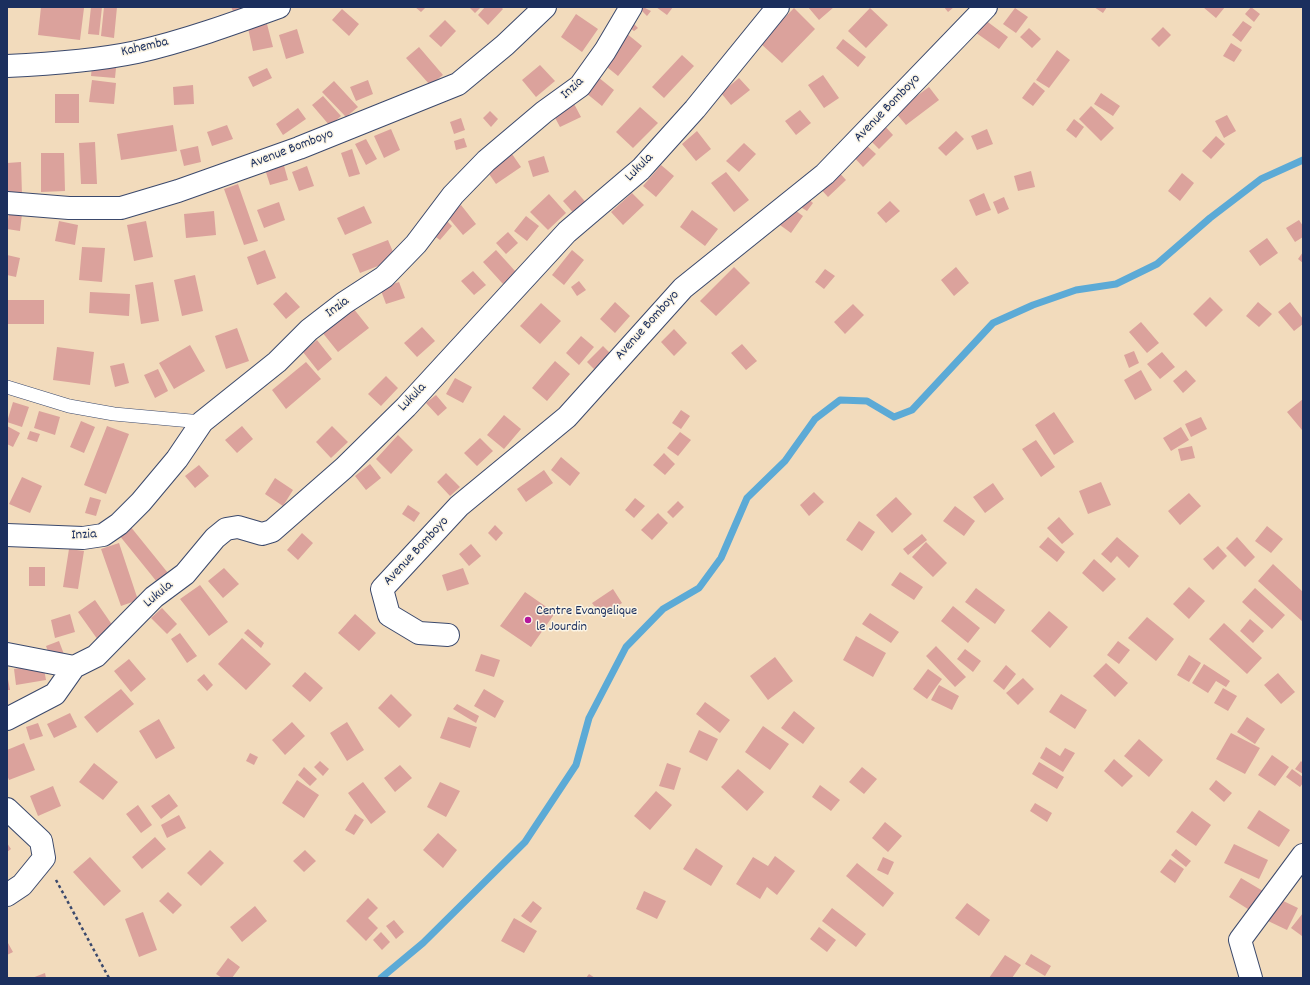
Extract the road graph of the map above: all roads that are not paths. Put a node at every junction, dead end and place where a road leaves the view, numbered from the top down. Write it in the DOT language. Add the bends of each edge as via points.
graph roads {
  1 [pos="279,7"];
  2 [pos="545,7"];
  3 [pos="631,7"];
  4 [pos="778,7"];
  5 [pos="986,7"];
  6 [pos="7,66"];
  7 [pos="7,203"];
  8 [pos="7,388"];
  9 [pos="202,422"];
  10 [pos="7,535"];
  11 [pos="448,635"];
  12 [pos="7,654"];
  13 [pos="74,667"];
  14 [pos="7,719"];
  15 [pos="7,809"];
  16 [pos="1303,855"];
  17 [pos="7,894"];
  18 [pos="1251,978"];
  1 -- 6 [label="street, Kahemba" via="209,33 136,52 54,64"];
  2 -- 7 [label="street, Avenue Bomboyo" via="458,84 300,148 178,192 121,208 69,208"];
  3 -- 9 [label="street, Inzia" via="606,51 580,86 544,112 486,161 453,195 416,244 384,277 309,330 277,362"];
  4 -- 13 [label="street, Lukula" via="641,169 567,232 406,407 344,468 272,531 262,534 238,527 226,529 184,574 154,597 96,656"];
  5 -- 11 [label="street, Avenue Bomboyo" via="825,174 683,288 567,417 459,506 382,590 389,615 419,633"];
  8 -- 9 [label="lane" via="69,406 114,414"];
  9 -- 10 [label="street, Inzia" via="177,459 142,502 103,535 83,538"];
  12 -- 13 [label="street"];
  13 -- 14 [label="street, Lukula" via="55,694"];
  15 -- 17 [label="street" via="41,841 44,858 22,885"];
  16 -- 18 [label="street" via="1240,940"];
}
